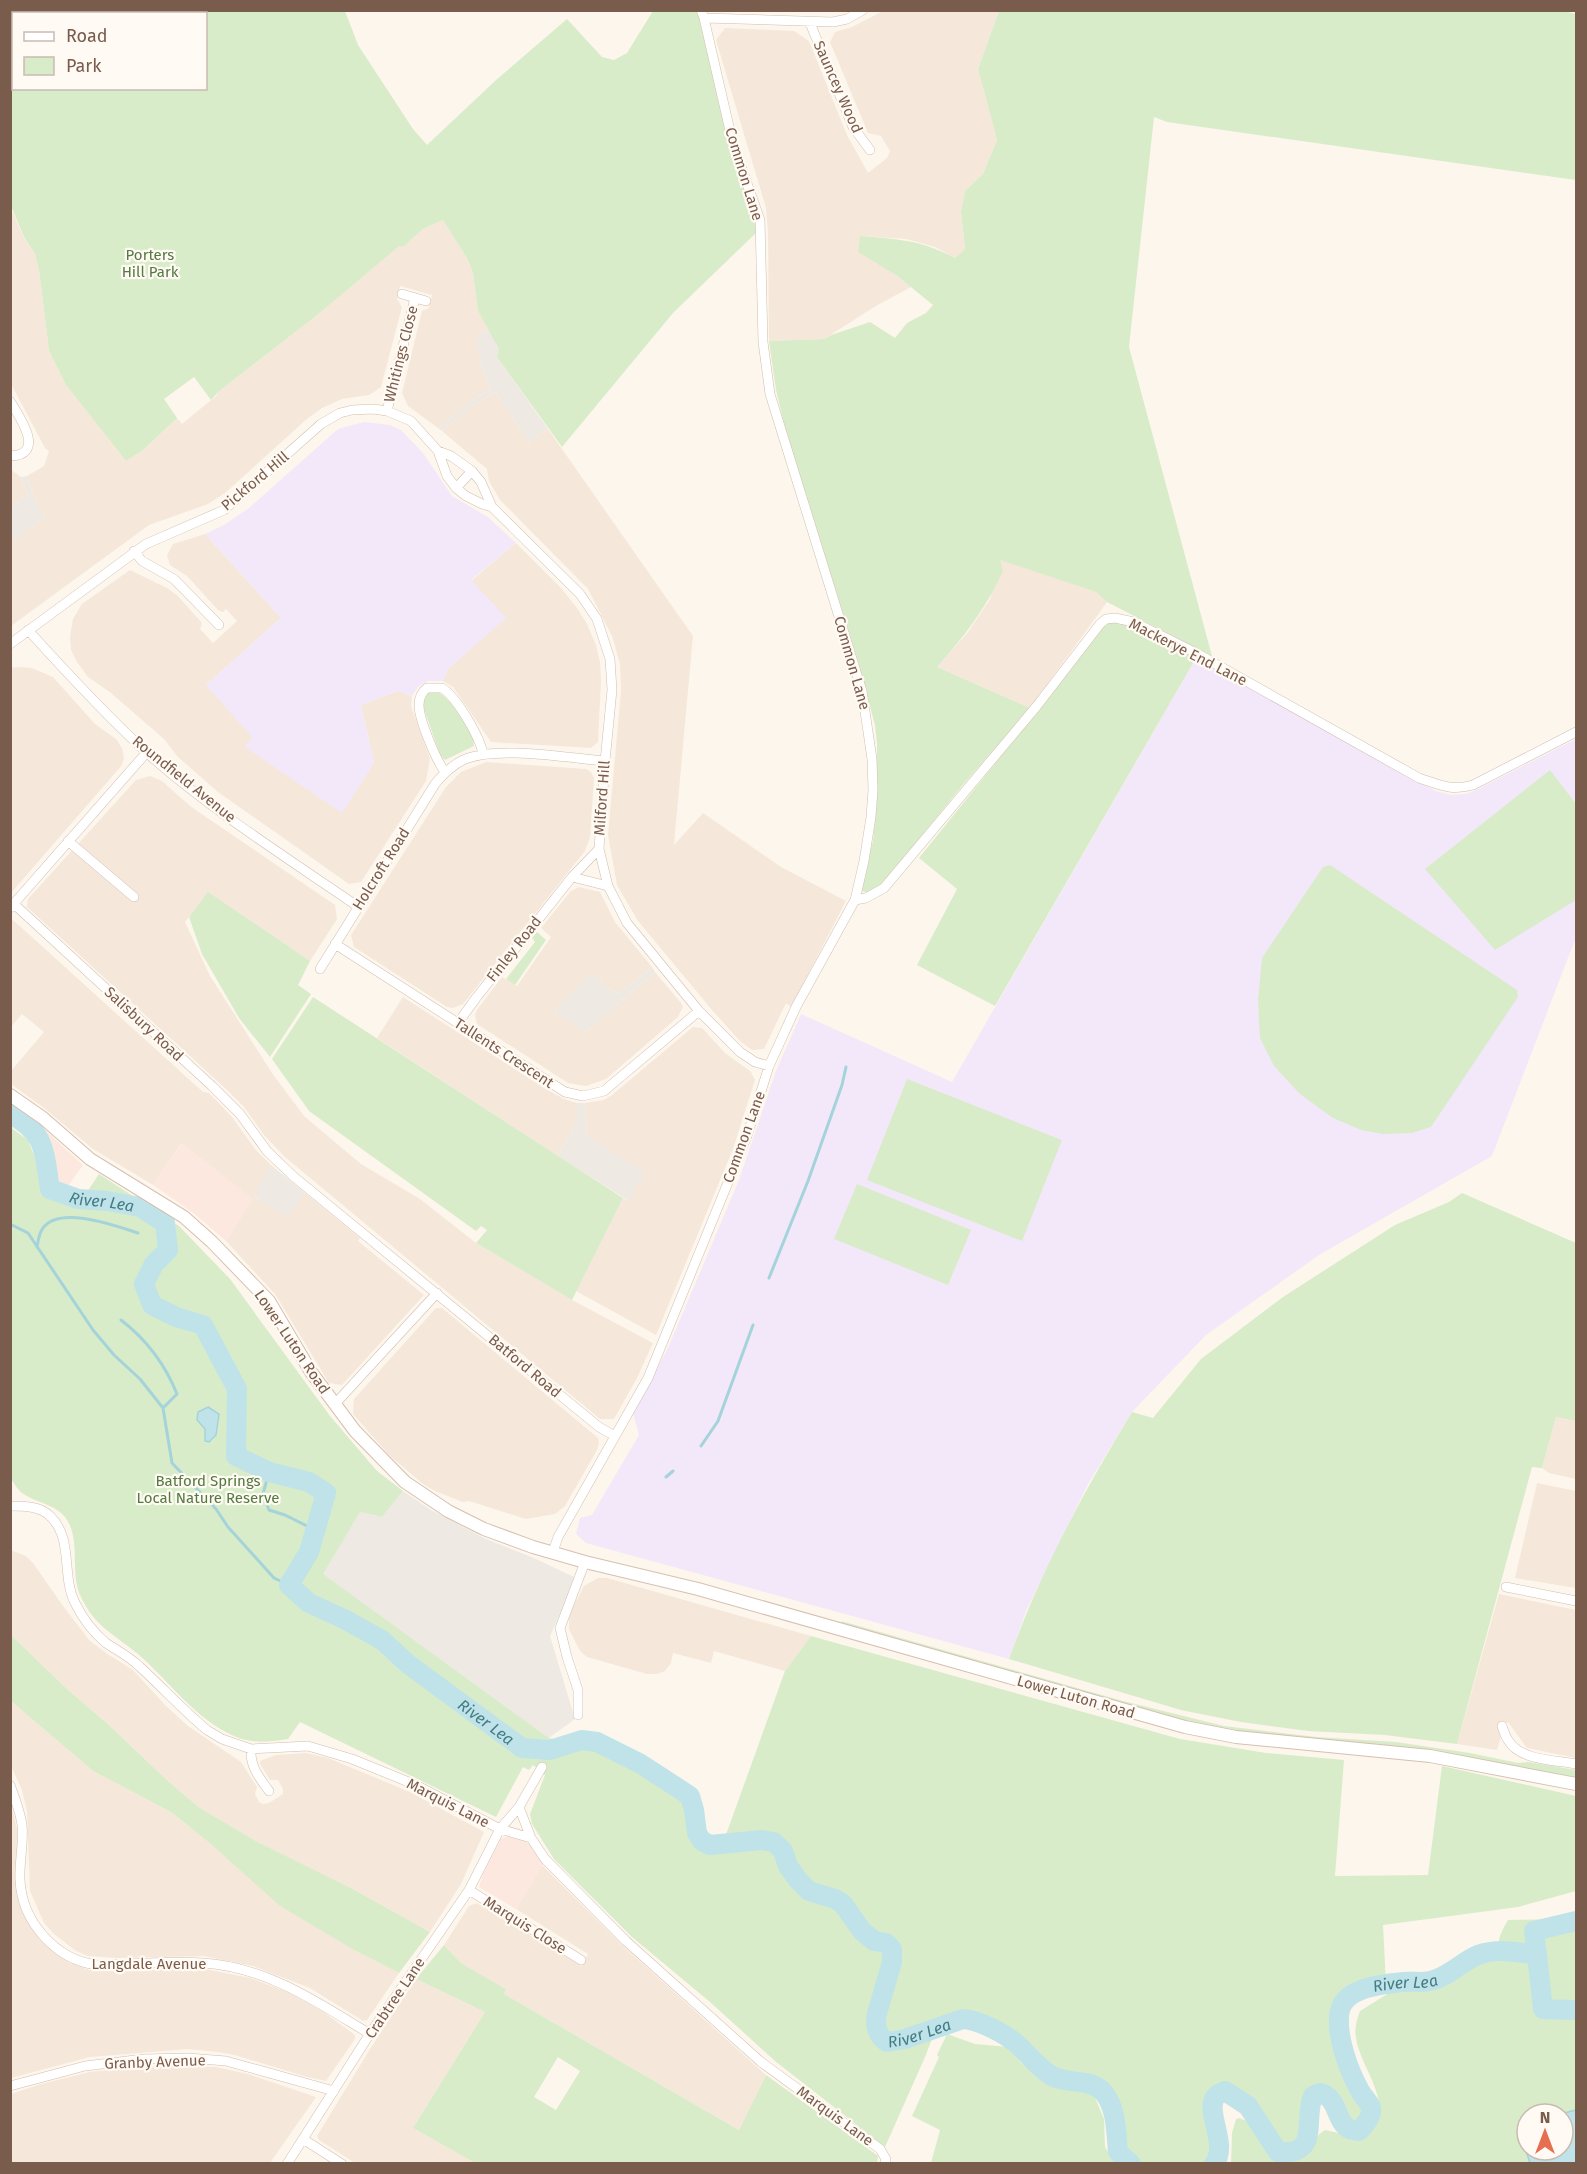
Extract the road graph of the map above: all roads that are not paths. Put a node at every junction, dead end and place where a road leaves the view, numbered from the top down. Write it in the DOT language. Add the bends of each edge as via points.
graph roads {
  1 [pos="863,10"];
  2 [pos="703,14"];
  3 [pos="810,22"];
  4 [pos="870,150"];
  5 [pos="402,294"];
  6 [pos="415,298"];
  7 [pos="426,301"];
  8 [pos="10,401"];
  9 [pos="387,411"];
  10 [pos="438,451"];
  11 [pos="10,456"];
  12 [pos="472,471"];
  13 [pos="456,488"];
  14 [pos="492,507"];
  15 [pos="134,551"];
  16 [pos="219,625"];
  17 [pos="28,630"];
  18 [pos="10,644"];
  19 [pos="1576,732"];
  20 [pos="147,752"];
  21 [pos="483,754"];
  22 [pos="605,761"];
  23 [pos="445,772"];
  24 [pos="68,841"];
  25 [pos="599,849"];
  26 [pos="572,877"];
  27 [pos="608,886"];
  28 [pos="134,897"];
  29 [pos="855,900"];
  30 [pos="12,906"];
  31 [pos="357,906"];
  32 [pos="335,944"];
  33 [pos="320,969"];
  34 [pos="699,1011"];
  35 [pos="458,1023"];
  36 [pos="769,1066"];
  37 [pos="10,1095"];
  38 [pos="329,1203"];
  39 [pos="437,1293"];
  40 [pos="334,1405"];
  41 [pos="615,1436"];
  42 [pos="10,1506"];
  43 [pos="553,1552"];
  44 [pos="585,1562"];
  45 [pos="1506,1587"];
  46 [pos="1576,1601"];
  47 [pos="578,1715"];
  48 [pos="1502,1726"];
  49 [pos="251,1749"];
  50 [pos="1576,1764"];
  51 [pos="542,1767"];
  52 [pos="1576,1784"];
  53 [pos="10,1785"];
  54 [pos="269,1791"];
  55 [pos="519,1807"];
  56 [pos="500,1830"];
  57 [pos="531,1838"];
  58 [pos="468,1890"];
  59 [pos="581,1960"];
  60 [pos="370,2034"];
  61 [pos="10,2086"];
  62 [pos="334,2091"];
  63 [pos="303,2139"];
  64 [pos="286,2163"];
  65 [pos="342,2163"];
  66 [pos="885,2163"];
  1 -- 3 [label="street, Sauncey Wood" via="833,22"];
  2 -- 3 [label="street, Sauncey Wood"];
  2 -- 29 [label="street, Common Lane" via="733,144 760,220 763,342 770,394 867,714 872,759 871,817"];
  3 -- 4 [label="street, Sauncey Wood" via="853,127"];
  5 -- 6 [label="street, Whitings Close"];
  6 -- 7 [label="street, Whitings Close"];
  6 -- 9 [label="street, Whitings Close"];
  8 -- 11 [label="street" via="27,429 29,440 21,454"];
  9 -- 10 [label="street, Pickford Hill" via="411,421"];
  9 -- 15 [label="street, Pickford Hill" via="352,410 330,418 224,510"];
  10 -- 12 [label="street, Pickford Hill"];
  10 -- 13 [label="street, Pickford Hill"];
  12 -- 13 [label="street"];
  12 -- 14 [label="street, Milford Hill"];
  13 -- 14 [label="street, Milford Hill"];
  14 -- 22 [label="street, Milford Hill" via="580,594 597,619 610,659 612,690"];
  15 -- 16 [label="street" via="142,561 174,579"];
  15 -- 17 [label="street, Pickford Hill"];
  17 -- 18 [label="street, Pickford Hill"];
  17 -- 20 [label="street, Roundfield Avenue"];
  19 -- 29 [label="street, Mackerye End Lane" via="1473,786 1445,787 1419,778 1134,622 1106,619 884,888"];
  20 -- 24 [label="street"];
  20 -- 31 [label="street, Roundfield Avenue" via="209,803"];
  21 -- 22 [label="street, Holcroft Road"];
  21 -- 23 [label="street, Holcroft Road"];
  21 -- 23 [label="street" via="479,737 449,693 442,688 428,688 420,699 420,711"];
  22 -- 25 [label="street, Milford Hill"];
  23 -- 31 [label="street, Holcroft Road"];
  24 -- 28 [label="street"];
  24 -- 30 [label="street"];
  25 -- 26 [label="street, Finley Road"];
  25 -- 27 [label="street, Milford Hill"];
  26 -- 27 [label="street"];
  26 -- 35 [label="street, Finley Road"];
  27 -- 34 [label="street, Milford Hill" via="627,923"];
  29 -- 36 [label="street, Common Lane" via="796,1005"];
  30 -- 38 [label="street, Salisbury Road" via="212,1086 240,1114 267,1151"];
  31 -- 32 [label="street, Holcroft Road"];
  32 -- 33 [label="street, Holcroft Road"];
  32 -- 35 [label="street, Tallents Crescent"];
  34 -- 35 [label="street, Tallents Crescent" via="604,1091 583,1096 565,1092"];
  34 -- 36 [label="street, Milford Hill" via="740,1052"];
  36 -- 41 [label="street, Common Lane" via="747,1136 695,1266 648,1378"];
  37 -- 40 [label="main road, Lower Luton Road" via="44,1118 90,1159 184,1217 212,1242 268,1301"];
  38 -- 39 [label="street, Batford Road"];
  39 -- 40 [label="street"];
  39 -- 41 [label="street, Batford Road" via="599,1427"];
  40 -- 43 [label="main road, Lower Luton Road" via="386,1465 427,1498 484,1529"];
  41 -- 43 [label="street, Common Lane"];
  42 -- 49 [label="street, Marquis Lane" via="39,1509 59,1527 75,1603 97,1634 128,1657 207,1730"];
  43 -- 44 [label="main road, Lower Luton Road"];
  44 -- 47 [label="street" via="560,1628 578,1690"];
  44 -- 52 [label="main road, Lower Luton Road" via="1185,1727 1236,1737 1430,1756"];
  45 -- 46 [label="street"];
  48 -- 50 [label="street" via="1508,1741 1520,1752"];
  49 -- 54 [label="street" via="253,1767"];
  49 -- 56 [label="street, Marquis Lane" via="308,1746 352,1759 417,1785"];
  51 -- 55 [label="street, Crabtree Lane"];
  53 -- 60 [label="street, Langdale Avenue" via="22,1825 23,1897 41,1934 62,1952 97,1965 205,1963 252,1973 302,1993"];
  55 -- 56 [label="street, Crabtree Lane"];
  55 -- 57 [label="street"];
  56 -- 57 [label="street, Marquis Lane"];
  56 -- 58 [label="street, Crabtree Lane"];
  57 -- 66 [label="street, Marquis Lane" via="545,1858 626,1941 761,2062 880,2149"];
  58 -- 59 [label="street, Marquis Close"];
  58 -- 60 [label="street, Crabtree Lane"];
  60 -- 62 [label="street, Crabtree Lane"];
  61 -- 62 [label="street, Granby Avenue" via="102,2063 188,2058 226,2061"];
  62 -- 63 [label="street, Crabtree Lane"];
  63 -- 64 [label="street, Crabtree Lane"];
  63 -- 65 [label="street"];
}
